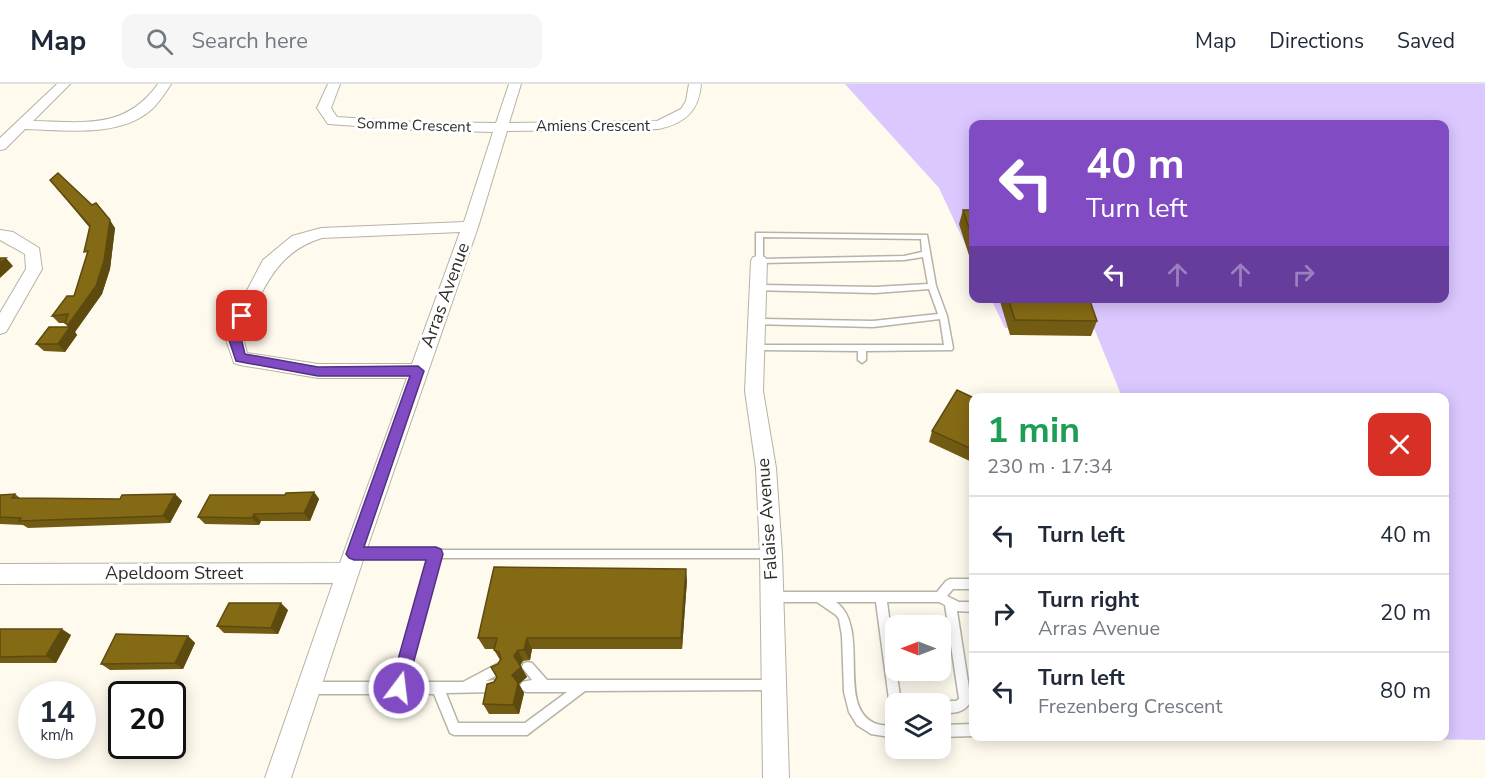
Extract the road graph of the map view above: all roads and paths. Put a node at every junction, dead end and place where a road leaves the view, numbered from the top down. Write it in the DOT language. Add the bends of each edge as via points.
graph roads {
  1 [pos="64,84"];
  2 [pos="165,84"];
  3 [pos="334,84"];
  4 [pos="515,84"];
  5 [pos="694,84"];
  6 [pos="22,125"];
  7 [pos="501,127"];
  8 [pos="0,146"];
  9 [pos="470,226"];
  10 [pos="0,235"];
  11 [pos="926,254"];
  12 [pos="759,261"];
  13 [pos="932,286"];
  14 [pos="758,288"];
  15 [pos="943,316"];
  16 [pos="756,322"];
  17 [pos="0,328"];
  18 [pos="755,348"];
  19 [pos="862,348"];
  20 [pos="862,360"];
  21 [pos="418,371"];
  22 [pos="436,554"];
  23 [pos="771,554"];
  24 [pos="351,563"];
  25 [pos="0,574"];
  26 [pos="969,584"];
  27 [pos="772,597"];
  28 [pos="818,597"];
  29 [pos="881,597"];
  30 [pos="945,600"];
  31 [pos="969,607"];
  32 [pos="528,667"];
  33 [pos="499,668"];
  34 [pos="495,686"];
  35 [pos="525,686"];
  36 [pos="544,686"];
  37 [pos="583,686"];
  38 [pos="774,686"];
  39 [pos="464,687"];
  40 [pos="308,688"];
  41 [pos="399,688"];
  42 [pos="438,688"];
  43 [pos="894,693"];
  44 [pos="951,707"];
  45 [pos="969,730"];
  46 [pos="951,731"];
  47 [pos="885,733"];
  48 [pos="278,778"];
  49 [pos="776,778"];
  1 -- 6 [label="street"];
  2 -- 6 [label="street" via="146,107 129,118 107,124"];
  3 -- 7 [label="street, Somme Crescent" via="324,108 333,121 387,126"];
  4 -- 7 [label="street, Arras Avenue"];
  5 -- 7 [label="street, Amiens Crescent" via="694,100 684,116 659,125"];
  6 -- 8 [label="street"];
  7 -- 9 [label="street, Arras Avenue"];
  9 -- 21 [label="street, Arras Avenue"];
  9 -- 21 [label="street" via="321,233 298,240 269,264 233,334 240,358 318,372"];
  10 -- 17 [label="street" via="7,235 33,252 34,269"];
  11 -- 12 [label="lane" via="904,258"];
  11 -- 12 [label="lane" via="924,237 759,235"];
  11 -- 13 [label="lane"];
  12 -- 14 [label="street, Falaise Avenue"];
  13 -- 14 [label="lane" via="875,290"];
  13 -- 15 [label="lane"];
  14 -- 16 [label="street, Falaise Avenue"];
  15 -- 16 [label="lane" via="873,324"];
  15 -- 19 [label="lane" via="949,348"];
  16 -- 18 [label="street, Falaise Avenue"];
  18 -- 19 [label="lane"];
  18 -- 23 [label="street, Falaise Avenue" via="754,391 766,468"];
  19 -- 20 [label="lane"];
  21 -- 24 [label="street, Arras Avenue"];
  22 -- 23 [label="lane"];
  22 -- 24 [label="lane"];
  22 -- 41 [label="lane"];
  23 -- 27 [label="street, Falaise Avenue"];
  24 -- 25 [label="street, Apeldoom Street"];
  24 -- 40 [label="street, Arras Avenue"];
  26 -- 30 [label="lane" via="950,584"];
  27 -- 28 [label="lane"];
  27 -- 38 [label="street, Falaise Avenue"];
  28 -- 29 [label="lane"];
  28 -- 47 [label="lane" via="836,607 844,619 850,699 855,712 863,725"];
  29 -- 30 [label="lane"];
  29 -- 43 [label="lane"];
  30 -- 31 [label="lane" via="958,607"];
  30 -- 44 [label="lane" via="965,701"];
  32 -- 36 [label="lane"];
  33 -- 39 [label="lane"];
  34 -- 39 [label="lane"];
  35 -- 36 [label="lane"];
  36 -- 37 [label="lane"];
  37 -- 38 [label="lane"];
  37 -- 42 [label="lane" via="527,729 454,729"];
  38 -- 49 [label="street, Falaise Avenue"];
  39 -- 42 [label="lane"];
  40 -- 41 [label="lane"];
  40 -- 48 [label="street, Arras Avenue"];
  41 -- 42 [label="lane"];
  45 -- 46 [label="lane"];
}
